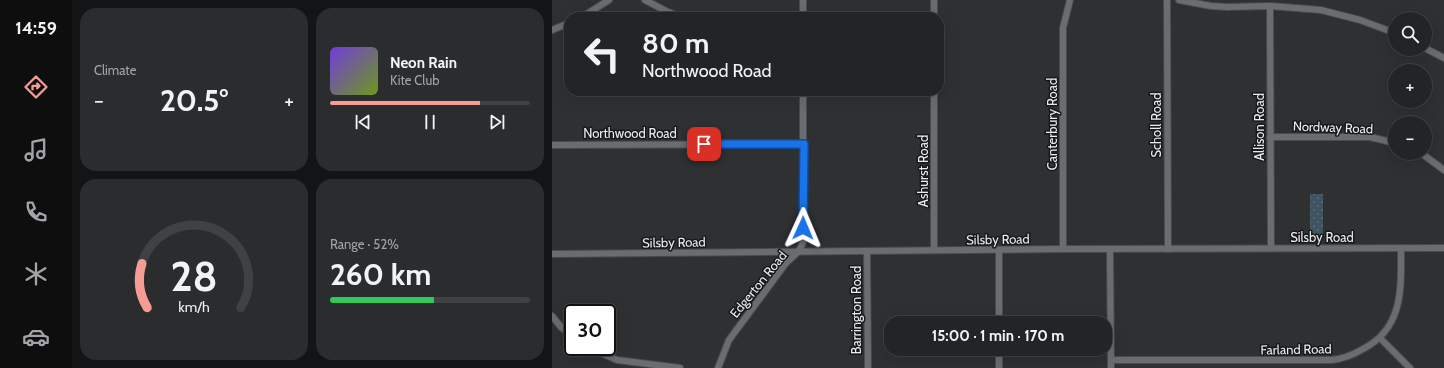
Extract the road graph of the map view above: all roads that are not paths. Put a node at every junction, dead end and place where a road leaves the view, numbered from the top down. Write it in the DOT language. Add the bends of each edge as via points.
graph roads {
  1 [pos="609,0"];
  2 [pos="645,0"];
  3 [pos="803,0"];
  4 [pos="934,0"];
  5 [pos="1070,0"];
  6 [pos="1167,0"];
  7 [pos="1179,0"];
  8 [pos="1270,6"];
  9 [pos="590,12"];
  10 [pos="668,12"];
  11 [pos="803,12"];
  12 [pos="934,12"];
  13 [pos="564,25"];
  14 [pos="552,30"];
  15 [pos="1388,31"];
  16 [pos="1432,52"];
  17 [pos="1444,58"];
  18 [pos="803,96"];
  19 [pos="934,96"];
  20 [pos="1270,136"];
  21 [pos="1388,141"];
  22 [pos="552,144"];
  23 [pos="804,144"];
  24 [pos="1430,160"];
  25 [pos="1444,170"];
  26 [pos="1270,248"];
  27 [pos="1401,248"];
  28 [pos="1444,248"];
  29 [pos="1063,249"];
  30 [pos="1110,249"];
  31 [pos="1168,249"];
  32 [pos="934,250"];
  33 [pos="999,250"];
  34 [pos="799,251"];
  35 [pos="867,251"];
  36 [pos="552,254"];
  37 [pos="552,316"];
  38 [pos="999,316"];
  39 [pos="564,329"];
  40 [pos="1380,338"];
  41 [pos="608,356"];
  42 [pos="999,356"];
  43 [pos="1111,360"];
  44 [pos="680,368"];
  45 [pos="718,368"];
  46 [pos="868,368"];
  47 [pos="999,368"];
  48 [pos="1111,368"];
  49 [pos="1410,368"];
  1 -- 9 [label="street"];
  2 -- 10 [label="street"];
  3 -- 11 [label="street"];
  4 -- 12 [label="street"];
  5 -- 29 [label="street, Canterbury Road" via="1063,28"];
  6 -- 31 [label="street, Scholl Road"];
  7 -- 8 [label="street" via="1222,7"];
  8 -- 15 [label="street" via="1321,10 1360,20"];
  8 -- 20 [label="street, Allison Road"];
  13 -- 14 [label="street"];
  16 -- 17 [label="street"];
  18 -- 23 [label="street, Edgerton Road"];
  19 -- 32 [label="street, Ashurst Road"];
  20 -- 21 [label="street, Nordway Road" via="1370,137"];
  20 -- 26 [label="street, Allison Road"];
  22 -- 23 [label="street, Northwood Road"];
  23 -- 34 [label="street, Edgerton Road" via="803,242"];
  24 -- 25 [label="street"];
  26 -- 27 [label="street, Silsby Road"];
  26 -- 31 [label="street, Silsby Road"];
  27 -- 28 [label="street, Silsby Road"];
  27 -- 40 [label="street, Farland Road" via="1400,298 1392,320"];
  29 -- 30 [label="street, Silsby Road"];
  29 -- 33 [label="street, Silsby Road"];
  30 -- 31 [label="street, Silsby Road"];
  30 -- 43 [label="street"];
  32 -- 33 [label="street, Silsby Road"];
  32 -- 35 [label="street, Silsby Road"];
  33 -- 38 [label="street"];
  34 -- 35 [label="street, Silsby Road"];
  34 -- 36 [label="street, Silsby Road"];
  34 -- 45 [label="street, Edgerton Road" via="786,263 729,340"];
  35 -- 46 [label="street, Barrington Road"];
  37 -- 39 [label="street"];
  40 -- 43 [label="street, Farland Road" via="1358,352 1335,360"];
  40 -- 49 [label="street"];
  41 -- 44 [label="street" via="617,360"];
  42 -- 47 [label="street"];
  43 -- 48 [label="street"];
}
